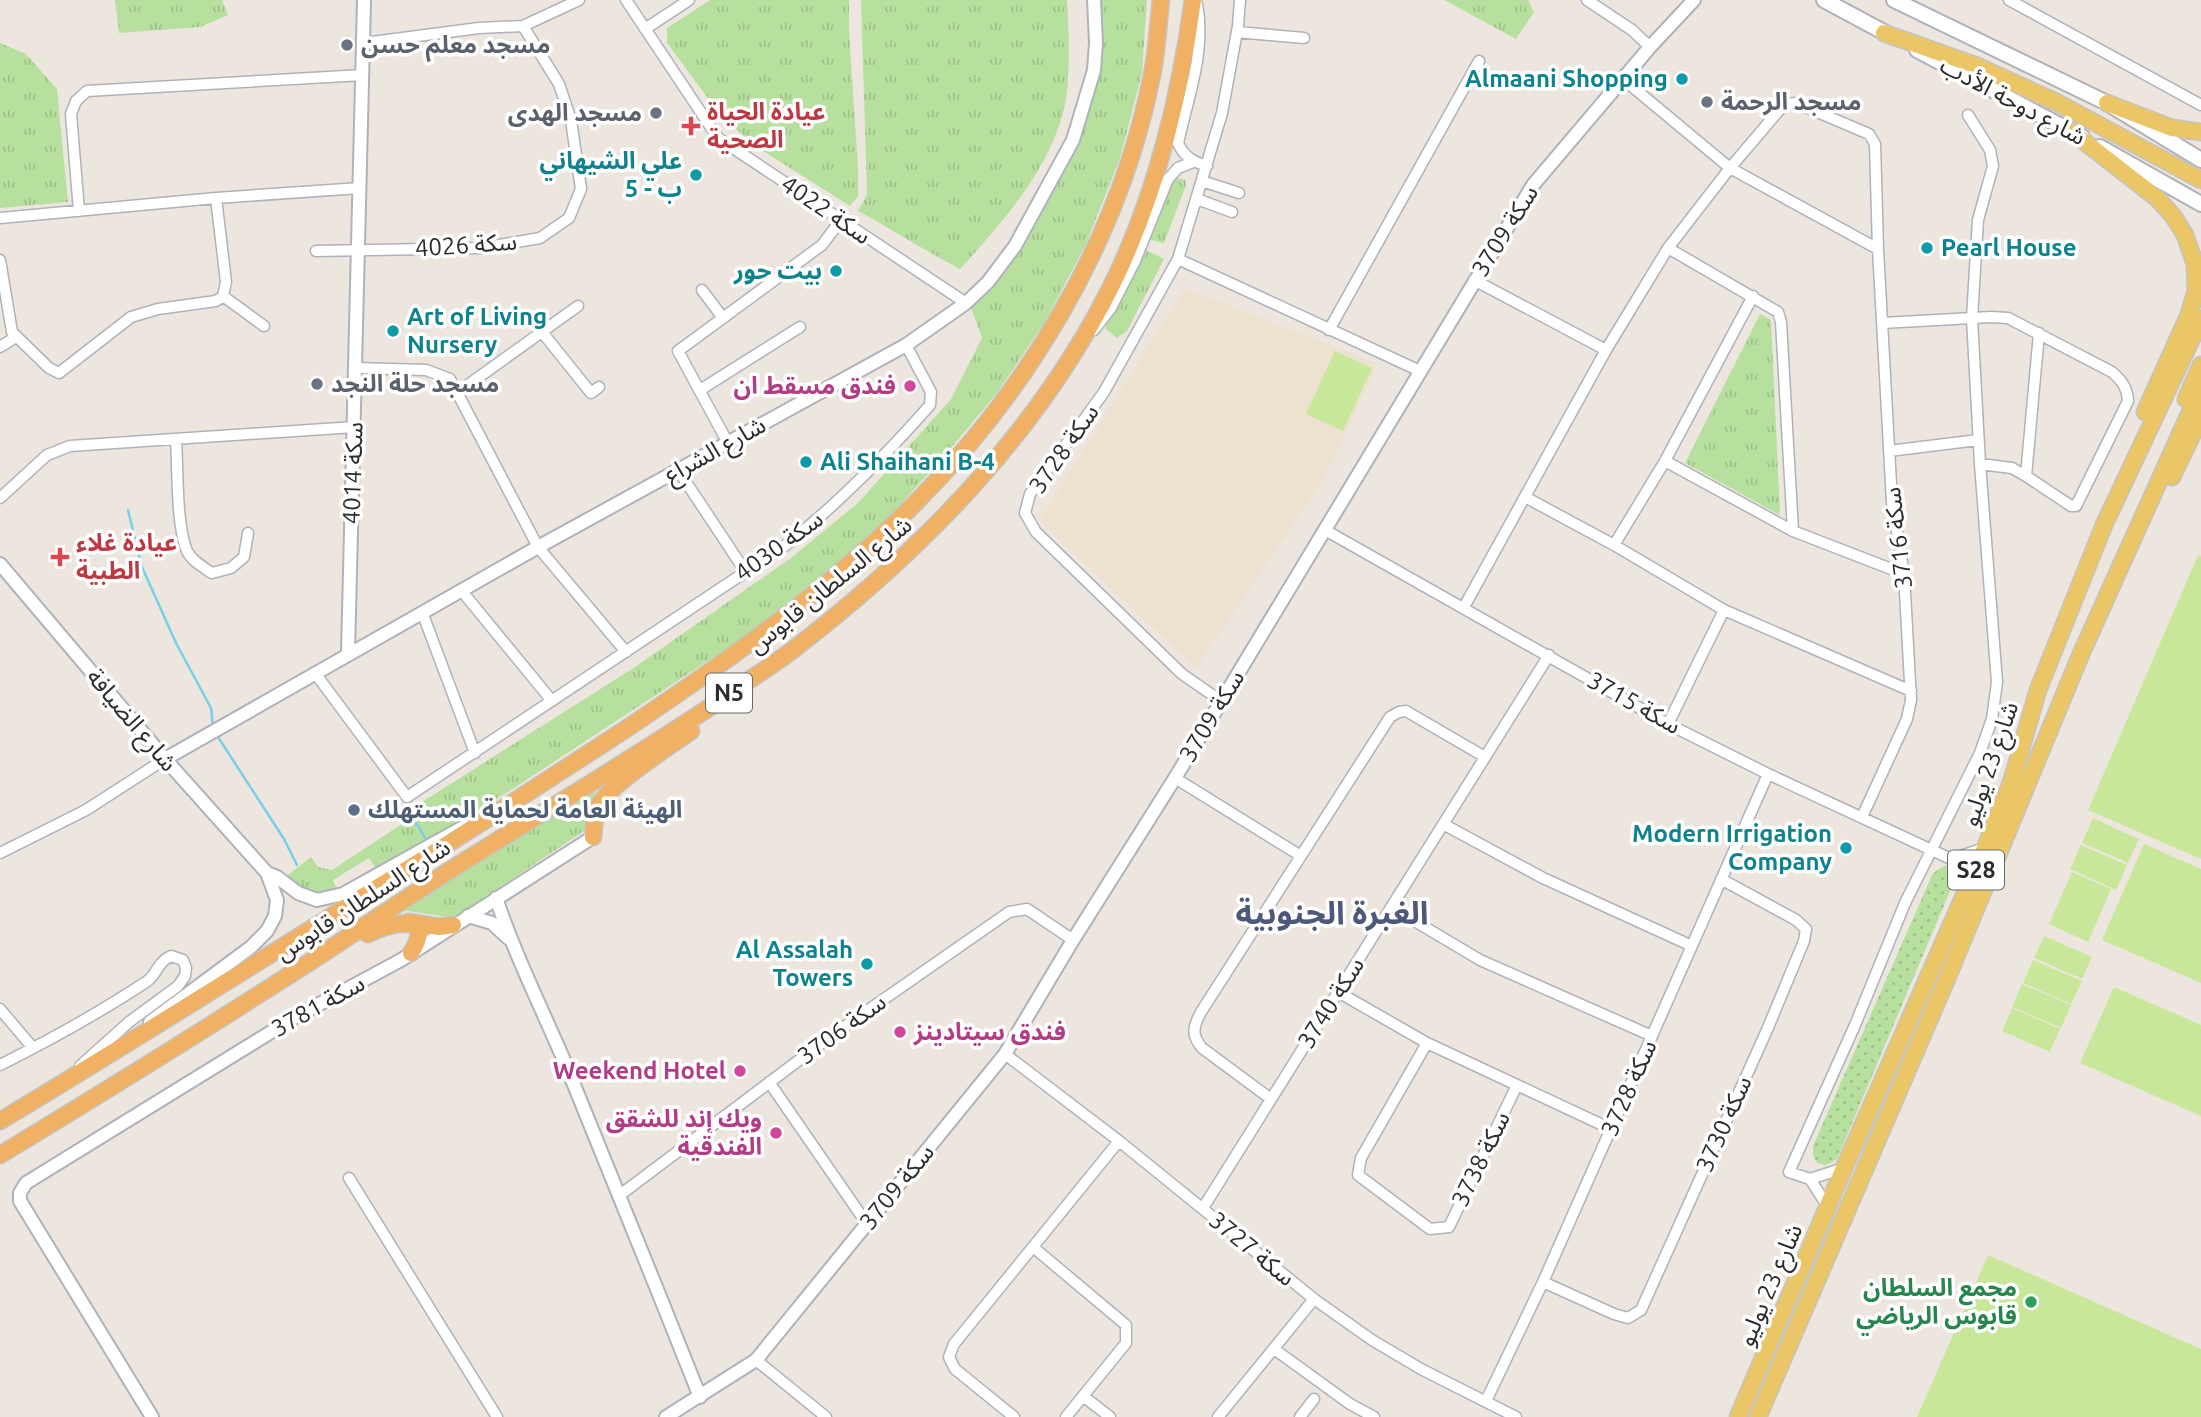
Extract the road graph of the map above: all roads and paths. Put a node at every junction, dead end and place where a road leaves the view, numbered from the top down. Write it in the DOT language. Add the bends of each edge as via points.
graph roads {
  1 [pos="364,0"];
  2 [pos="579,0"];
  3 [pos="626,0"];
  4 [pos="689,0"];
  5 [pos="1094,0"];
  6 [pos="1161,0"];
  7 [pos="1195,0"];
  8 [pos="1240,0"];
  9 [pos="1587,0"];
  10 [pos="1814,0"];
  11 [pos="1824,0"];
  12 [pos="1894,0"];
  13 [pos="2009,0"];
  14 [pos="1690,1"];
  15 [pos="1855,19"];
  16 [pos="523,26"];
  17 [pos="645,29"];
  18 [pos="1237,32"];
  19 [pos="1884,33"];
  20 [pos="1304,38"];
  21 [pos="364,43"];
  22 [pos="1650,47"];
  23 [pos="1479,61"];
  24 [pos="363,75"];
  25 [pos="1623,79"];
  26 [pos="2107,103"];
  27 [pos="2201,105"];
  28 [pos="1968,115"];
  29 [pos="2072,132"];
  30 [pos="2201,132"];
  31 [pos="2201,160"];
  32 [pos="1193,162"];
  33 [pos="1208,166"];
  34 [pos="1730,168"];
  35 [pos="2201,180"];
  36 [pos="1202,181"];
  37 [pos="360,188"];
  38 [pos="1239,193"];
  39 [pos="216,198"];
  40 [pos="1197,199"];
  41 [pos="2201,204"];
  42 [pos="79,211"];
  43 [pos="1232,212"];
  44 [pos="0,218"];
  45 [pos="841,220"];
  46 [pos="1668,248"];
  47 [pos="1878,249"];
  48 [pos="358,250"];
  49 [pos="317,251"];
  50 [pos="1178,259"];
  51 [pos="0,260"];
  52 [pos="1475,280"];
  53 [pos="702,290"];
  54 [pos="223,296"];
  55 [pos="1753,296"];
  56 [pos="966,303"];
  57 [pos="578,306"];
  58 [pos="723,318"];
  59 [pos="1972,318"];
  60 [pos="2201,319"];
  61 [pos="1882,323"];
  62 [pos="264,326"];
  63 [pos="800,327"];
  64 [pos="1329,330"];
  65 [pos="542,332"];
  66 [pos="2039,333"];
  67 [pos="16,337"];
  68 [pos="906,345"];
  69 [pos="0,347"];
  70 [pos="1606,350"];
  71 [pos="1067,364"];
  72 [pos="2201,365"];
  73 [pos="356,368"];
  74 [pos="1420,371"];
  75 [pos="599,387"];
  76 [pos="2201,388"];
  77 [pos="700,390"];
  78 [pos="458,392"];
  79 [pos="2201,416"];
  80 [pos="354,427"];
  81 [pos="176,439"];
  82 [pos="1978,440"];
  83 [pos="728,443"];
  84 [pos="1889,451"];
  85 [pos="1665,461"];
  86 [pos="1980,464"];
  87 [pos="678,470"];
  88 [pos="2026,476"];
  89 [pos="1525,497"];
  90 [pos="0,498"];
  91 [pos="2104,525"];
  92 [pos="1325,530"];
  93 [pos="1793,531"];
  94 [pos="248,533"];
  95 [pos="1614,545"];
  96 [pos="538,547"];
  97 [pos="0,564"];
  98 [pos="745,571"];
  99 [pos="1903,574"];
  100 [pos="461,590"];
  101 [pos="1464,607"];
  102 [pos="1724,610"];
  103 [pos="422,612"];
  104 [pos="626,652"];
  105 [pos="348,653"];
  106 [pos="788,653"];
  107 [pos="2081,654"];
  108 [pos="1549,655"];
  109 [pos="315,673"];
  110 [pos="1911,691"];
  111 [pos="552,701"];
  112 [pos="1221,701"];
  113 [pos="1668,724"];
  114 [pos="475,753"];
  115 [pos="1485,758"];
  116 [pos="165,759"];
  117 [pos="1768,774"];
  118 [pos="1175,778"];
  119 [pos="518,800"];
  120 [pos="1862,817"];
  121 [pos="1443,824"];
  122 [pos="593,836"];
  123 [pos="1985,848"];
  124 [pos="1931,850"];
  125 [pos="0,853"];
  126 [pos="1301,856"];
  127 [pos="1951,859"];
  128 [pos="267,873"];
  129 [pos="1721,879"];
  130 [pos="1968,888"];
  131 [pos="496,898"];
  132 [pos="1391,907"];
  133 [pos="468,916"];
  134 [pos="408,922"];
  135 [pos="453,925"];
  136 [pos="1073,940"];
  137 [pos="510,941"];
  138 [pos="1692,946"];
  139 [pos="411,953"];
  140 [pos="280,981"];
  141 [pos="1338,992"];
  142 [pos="0,1009"];
  143 [pos="1652,1036"];
  144 [pos="1427,1043"];
  145 [pos="33,1048"];
  146 [pos="1005,1054"];
  147 [pos="108,1055"];
  148 [pos="0,1065"];
  149 [pos="769,1082"];
  150 [pos="1517,1085"];
  151 [pos="57,1086"];
  152 [pos="1271,1099"];
  153 [pos="0,1121"];
  154 [pos="1611,1129"];
  155 [pos="1119,1141"];
  156 [pos="0,1155"];
  157 [pos="1844,1168"];
  158 [pos="349,1178"];
  159 [pos="1810,1179"];
  160 [pos="620,1195"];
  161 [pos="1203,1208"];
  162 [pos="1828,1208"];
  163 [pos="867,1224"];
  164 [pos="1033,1247"];
  165 [pos="1543,1282"];
  166 [pos="1314,1299"];
  167 [pos="1274,1349"];
  168 [pos="756,1360"];
  169 [pos="1083,1395"];
  170 [pos="700,1397"];
  171 [pos="1314,1399"];
  172 [pos="1486,1401"];
  173 [pos="152,1417"];
  174 [pos="497,1417"];
  175 [pos="666,1417"];
  176 [pos="826,1417"];
  177 [pos="1014,1417"];
  178 [pos="1066,1417"];
  179 [pos="1110,1417"];
  180 [pos="1218,1417"];
  181 [pos="1300,1417"];
  182 [pos="1374,1417"];
  183 [pos="1516,1417"];
  184 [pos="1738,1417"];
  185 [pos="1758,1417"];
  1 -- 21 [label="street, سكة 4014"];
  2 -- 16 [label="street"];
  3 -- 17 [label="street, سكة 4022"];
  4 -- 17 [label="street"];
  5 -- 56 [label="street, شارع الشراع" via="1094,70 1073,140 1015,246"];
  6 -- 119 [label="highway, شارع السلطان قابوس / N5" via="1146,100 1129,164 1096,249 1051,331 999,405 902,517 834,577 743,648"];
  7 -- 32 [label="street" via="1201,27 1195,78 1178,143"];
  7 -- 71 [label="highway, شارع السلطان قابوس / N5" via="1171,116 1138,223 1113,282"];
  8 -- 18 [label="street, سكة 3728"];
  9 -- 22 [label="street"];
  10 -- 15 [label="street"];
  11 -- 15 [label="main road, شارع دوحة الأدب"];
  12 -- 26 [label="main road, شارع دوحة الأدب"];
  13 -- 27 [label="street"];
  14 -- 22 [label="street, سكة 3709"];
  15 -- 19 [label="main road, شارع دوحة الأدب"];
  16 -- 21 [label="street"];
  16 -- 48 [label="street, سكة 4026" via="559,84 572,120 581,189 569,218 540,238 482,248"];
  17 -- 45 [label="street, سكة 4022" via="718,138"];
  18 -- 20 [label="street"];
  18 -- 33 [label="street, سكة 3728"];
  19 -- 29 [label="main road, شارع دوحة الأدب"];
  19 -- 35 [label="main road" via="1977,66 2058,103"];
  21 -- 24 [label="street, سكة 4014"];
  22 -- 25 [label="street, سكة 3709"];
  23 -- 64 [label="street"];
  24 -- 37 [label="street, سكة 4014"];
  24 -- 42 [label="street" via="87,91 71,114"];
  25 -- 34 [label="street"];
  25 -- 52 [label="street, سكة 3709" via="1532,185"];
  26 -- 30 [label="main road" via="2172,128"];
  26 -- 31 [label="main road, شارع دوحة الأدب"];
  28 -- 59 [label="street" via="1990,150 1993,166 1978,220"];
  29 -- 41 [label="main road, شارع دوحة الأدب"];
  29 -- 91 [label="main road" via="2158,199 2185,235 2195,264 2196,291 2188,317 2122,463"];
  32 -- 33 [label="street"];
  32 -- 71 [label="street" via="1168,178 1111,308"];
  33 -- 36 [label="street, سكة 3728"];
  34 -- 46 [label="street, سكة 3716"];
  34 -- 47 [label="street"];
  34 -- 47 [label="street, سكة 3716" via="1787,104 1796,103 1869,134 1875,144"];
  36 -- 38 [label="street"];
  36 -- 40 [label="street, سكة 3728"];
  37 -- 39 [label="street"];
  37 -- 48 [label="street, سكة 4014"];
  39 -- 42 [label="street"];
  39 -- 54 [label="street" via="226,282"];
  40 -- 43 [label="street"];
  40 -- 50 [label="street, سكة 3728"];
  42 -- 44 [label="street"];
  45 -- 56 [label="street, سكة 4022"];
  45 -- 58 [label="street" via="822,245"];
  46 -- 55 [label="street"];
  46 -- 70 [label="street, سكة 3716"];
  47 -- 61 [label="street, سكة 3716"];
  48 -- 49 [label="street"];
  48 -- 73 [label="street, سكة 4014"];
  50 -- 64 [label="street"];
  50 -- 112 [label="street, سكة 3728" via="1104,392 1030,494 1025,513 1036,532 1182,674"];
  51 -- 67 [label="street" via="9,323"];
  52 -- 70 [label="street"];
  52 -- 74 [label="street, سكة 3709"];
  53 -- 58 [label="street"];
  54 -- 62 [label="street"];
  54 -- 67 [label="street" via="131,317 60,373"];
  55 -- 85 [label="street"];
  55 -- 93 [label="street" via="1778,312 1781,322"];
  56 -- 68 [label="street, شارع الشراع"];
  57 -- 65 [label="street"];
  58 -- 77 [label="street" via="678,351"];
  59 -- 61 [label="street"];
  59 -- 66 [label="street" via="2008,318"];
  59 -- 82 [label="street"];
  60 -- 91 [label="main road, شارع 23 يوليو / S28"];
  61 -- 84 [label="street, سكة 3716"];
  63 -- 77 [label="street"];
  64 -- 74 [label="street"];
  65 -- 75 [label="street" via="590,393"];
  65 -- 78 [label="street"];
  66 -- 88 [label="street"];
  66 -- 88 [label="street" via="2112,372 2127,390 2128,401 2076,506"];
  67 -- 69 [label="street"];
  68 -- 83 [label="street, شارع الشراع"];
  68 -- 98 [label="street, سكة 4030" via="931,393 930,405 830,509"];
  70 -- 89 [label="street, سكة 3716"];
  71 -- 106 [label="highway, شارع السلطان قابوس / N5" via="993,462 934,528"];
  72 -- 107 [label="main road" via="2126,534"];
  73 -- 78 [label="street" via="426,370 450,379"];
  73 -- 80 [label="street, سكة 4014"];
  74 -- 92 [label="street, سكة 3709"];
  76 -- 107 [label="main road, شارع 23 يوليو / S28"];
  77 -- 83 [label="street"];
  78 -- 96 [label="street"];
  79 -- 107 [label="main road"];
  80 -- 81 [label="street"];
  80 -- 105 [label="street, سكة 4014"];
  81 -- 90 [label="street" via="57,450"];
  81 -- 94 [label="street" via="188,552 212,573 231,568 244,557"];
  82 -- 84 [label="street"];
  82 -- 86 [label="street"];
  83 -- 87 [label="street, شارع الشراع"];
  84 -- 99 [label="street, سكة 3716"];
  85 -- 93 [label="street"];
  85 -- 95 [label="street"];
  86 -- 88 [label="street" via="2012,468"];
  86 -- 124 [label="street" via="1996,692 1980,753"];
  87 -- 96 [label="street, شارع الشراع"];
  87 -- 98 [label="street"];
  89 -- 95 [label="street"];
  89 -- 101 [label="street, سكة 3716"];
  91 -- 123 [label="main road, شارع 23 يوليو / S28" via="2038,690 2012,780"];
  92 -- 101 [label="street, سكة 3715"];
  92 -- 112 [label="street, سكة 3709"];
  93 -- 99 [label="street"];
  95 -- 102 [label="street"];
  96 -- 100 [label="street, شارع الشراع"];
  96 -- 104 [label="street"];
  97 -- 116 [label="street, شارع الضيافة"];
  98 -- 104 [label="street, سكة 4030"];
  99 -- 110 [label="street, سكة 3716"];
  100 -- 103 [label="street, شارع الشراع"];
  100 -- 111 [label="street"];
  101 -- 108 [label="street, سكة 3715"];
  102 -- 110 [label="street"];
  102 -- 113 [label="street"];
  103 -- 105 [label="street, شارع الشراع"];
  103 -- 114 [label="street"];
  104 -- 111 [label="street, سكة 4030"];
  105 -- 109 [label="street, شارع الشراع"];
  106 -- 122 [label="highway" via="603,798 597,807"];
  106 -- 140 [label="highway, شارع السلطان قابوس / N5" via="679,728"];
  107 -- 185 [label="main road, شارع 23 يوليو / S28"];
  108 -- 113 [label="street, سكة 3715"];
  108 -- 115 [label="street, سكة 3740"];
  109 -- 114 [label="street, سكة 4030" via="408,797"];
  109 -- 116 [label="street, شارع الشراع"];
  110 -- 120 [label="street, سكة 3716" via="1907,719"];
  111 -- 114 [label="street, سكة 4030"];
  112 -- 118 [label="street, سكة 3709"];
  113 -- 117 [label="street, سكة 3715"];
  115 -- 121 [label="street, سكة 3740"];
  115 -- 126 [label="street" via="1406,711 1399,712 1390,717"];
  116 -- 125 [label="street" via="86,810"];
  116 -- 128 [label="street, شارع الضيافة"];
  117 -- 120 [label="street, سكة 3715"];
  117 -- 129 [label="street, سكة 3728"];
  118 -- 126 [label="street"];
  118 -- 136 [label="street, سكة 3709"];
  119 -- 128 [label="street" via="441,837 343,894 317,900"];
  119 -- 147 [label="highway, شارع السلطان قابوس / N5"];
  120 -- 124 [label="street, سكة 3715"];
  121 -- 132 [label="street, سكة 3740"];
  121 -- 138 [label="street" via="1543,878"];
  122 -- 131 [label="street, سكة 3781"];
  123 -- 127 [label="street"];
  123 -- 130 [label="main road, شارع 23 يوليو / S28"];
  124 -- 127 [label="street, سكة 3715"];
  124 -- 159 [label="street" via="1789,1172"];
  126 -- 152 [label="street" via="1194,1026 1194,1038 1202,1048"];
  127 -- 130 [label="street"];
  128 -- 147 [label="street" via="277,900 267,931"];
  129 -- 138 [label="street, سكة 3728"];
  129 -- 165 [label="street, سكة 3730" via="1806,929 1768,1030 1641,1310 1628,1318"];
  130 -- 157 [label="main road, شارع 23 يوليو / S28"];
  131 -- 133 [label="street, سكة 3781"];
  131 -- 137 [label="street"];
  132 -- 141 [label="street, سكة 3740"];
  132 -- 143 [label="street" via="1480,960"];
  133 -- 135 [label="street, سكة 3781"];
  133 -- 137 [label="street" via="492,923"];
  134 -- 135 [label="highway"];
  134 -- 139 [label="highway" via="419,933"];
  134 -- 140 [label="highway" via="385,925"];
  135 -- 139 [label="street, سكة 3781"];
  136 -- 146 [label="street, سكة 3709"];
  136 -- 149 [label="street, سكة 3706" via="1027,909 1009,912"];
  137 -- 160 [label="street"];
  138 -- 143 [label="street, سكة 3728"];
  139 -- 173 [label="street, سكة 3781" via="117,1125 42,1175 27,1194 30,1215"];
  140 -- 156 [label="highway, شارع السلطان قابوس / N5"];
  141 -- 144 [label="street"];
  141 -- 152 [label="street, سكة 3740"];
  142 -- 145 [label="street"];
  143 -- 154 [label="street, سكة 3728"];
  144 -- 150 [label="street"];
  144 -- 150 [label="street, سكة 3738" via="1361,1158 1357,1175 1430,1229 1449,1227"];
  145 -- 148 [label="street"];
  145 -- 151 [label="street" via="148,981 164,959 183,960 185,976 178,986"];
  146 -- 155 [label="street, سكة 3727"];
  146 -- 163 [label="street, سكة 3709"];
  147 -- 151 [label="highway, شارع السلطان قابوس / N5"];
  149 -- 160 [label="street, سكة 3706"];
  149 -- 163 [label="street"];
  150 -- 154 [label="street"];
  151 -- 153 [label="highway, شارع السلطان قابوس / N5"];
  152 -- 161 [label="street, سكة 3740"];
  154 -- 165 [label="street, سكة 3728"];
  155 -- 161 [label="street, سكة 3727"];
  155 -- 164 [label="street"];
  157 -- 159 [label="street"];
  157 -- 162 [label="main road, شارع 23 يوليو / S28"];
  158 -- 174 [label="street"];
  159 -- 162 [label="street"];
  160 -- 170 [label="street"];
  161 -- 166 [label="street, سكة 3727"];
  162 -- 184 [label="main road, شارع 23 يوليو / S28"];
  163 -- 168 [label="street, سكة 3709"];
  164 -- 169 [label="street" via="1126,1325 1126,1343"];
  164 -- 177 [label="street" via="954,1344 949,1357 955,1368"];
  165 -- 172 [label="street, سكة 3728"];
  166 -- 167 [label="street"];
  166 -- 172 [label="street, سكة 3727" via="1372,1340"];
  167 -- 180 [label="street"];
  167 -- 182 [label="street"];
  168 -- 170 [label="street, سكة 3709"];
  168 -- 176 [label="street"];
  169 -- 178 [label="street"];
  169 -- 179 [label="street"];
  170 -- 175 [label="street, سكة 3709"];
  171 -- 181 [label="street"];
  172 -- 183 [label="street, سكة 3727"];
}
